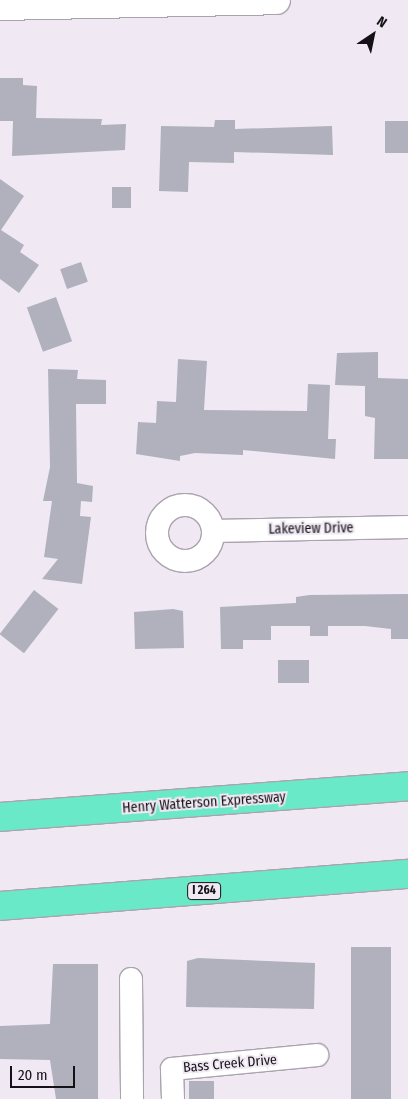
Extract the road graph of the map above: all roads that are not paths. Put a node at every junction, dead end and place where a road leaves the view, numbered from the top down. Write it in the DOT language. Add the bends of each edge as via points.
graph roads {
  1 [pos="276,0"];
  2 [pos="0,6"];
  3 [pos="408,527"];
  4 [pos="213,531"];
  5 [pos="408,786"];
  6 [pos="0,817"];
  7 [pos="408,874"];
  8 [pos="0,906"];
  9 [pos="131,979"];
  10 [pos="317,1055"];
  11 [pos="132,1099"];
  12 [pos="173,1099"];
  1 -- 2 [label="main road"];
  3 -- 4 [label="street, Lakeview Drive"];
  5 -- 6 [label="highway, Henry Watterson Expressway"];
  7 -- 8 [label="highway, I 264"];
  9 -- 11 [label="street"];
  10 -- 12 [label="street, Bass Creek Drive" via="172,1069"];
}
